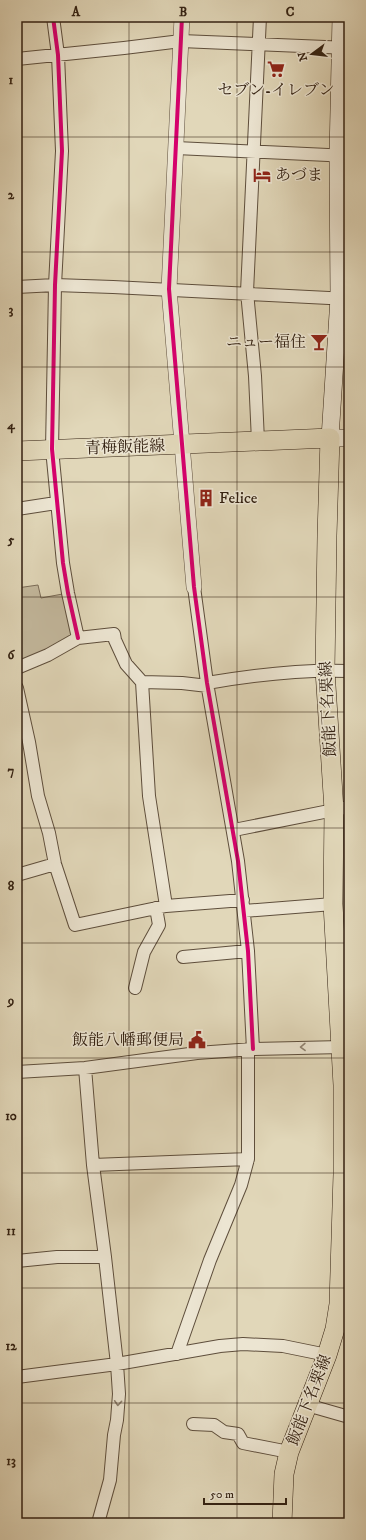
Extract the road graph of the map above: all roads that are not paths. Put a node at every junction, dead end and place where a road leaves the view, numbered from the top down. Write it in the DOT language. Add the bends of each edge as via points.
graph roads {
  1 [pos="53,17"];
  2 [pos="182,17"];
  3 [pos="260,17"];
  4 [pos="341,17"];
  5 [pos="181,41"];
  6 [pos="259,44"];
  7 [pos="345,48"];
  8 [pos="58,54"];
  9 [pos="17,59"];
  10 [pos="176,148"];
  11 [pos="254,152"];
  12 [pos="344,156"];
  13 [pos="55,285"];
  14 [pos="17,287"];
  15 [pos="169,289"];
  16 [pos="247,292"];
  17 [pos="344,298"];
  18 [pos="330,438"];
  19 [pos="349,438"];
  20 [pos="258,441"];
  21 [pos="182,445"];
  22 [pos="52,449"];
  23 [pos="17,451"];
  24 [pos="56,503"];
  25 [pos="17,509"];
  26 [pos="194,587"];
  27 [pos="78,638"];
  28 [pos="17,668"];
  29 [pos="325,670"];
  30 [pos="349,671"];
  31 [pos="142,682"];
  32 [pos="207,684"];
  33 [pos="17,688"];
  34 [pos="22,730"];
  35 [pos="341,808"];
  36 [pos="234,830"];
  37 [pos="55,864"];
  38 [pos="17,875"];
  39 [pos="333,904"];
  40 [pos="243,906"];
  41 [pos="161,907"];
  42 [pos="248,951"];
  43 [pos="184,957"];
  44 [pos="135,988"];
  45 [pos="345,1046"];
  46 [pos="251,1049"];
  47 [pos="85,1068"];
  48 [pos="17,1072"];
  49 [pos="248,1159"];
  50 [pos="93,1165"];
  51 [pos="346,1174"];
  52 [pos="105,1257"];
  53 [pos="17,1260"];
  54 [pos="177,1354"];
  55 [pos="327,1355"];
  56 [pos="117,1364"];
  57 [pos="17,1377"];
  58 [pos="307,1405"];
  59 [pos="349,1417"];
  60 [pos="193,1424"];
  61 [pos="289,1452"];
  62 [pos="98,1523"];
  63 [pos="282,1523"];
  1 -- 8 [label="street"];
  2 -- 5 [label="street"];
  3 -- 6 [label="street"];
  4 -- 7 [label="main road"];
  5 -- 6 [label="street"];
  5 -- 8 [label="street"];
  5 -- 10 [label="street"];
  6 -- 7 [label="street"];
  6 -- 11 [label="street"];
  7 -- 12 [label="main road"];
  8 -- 9 [label="street"];
  8 -- 13 [label="street" via="62,152"];
  10 -- 11 [label="street"];
  10 -- 15 [label="street"];
  11 -- 12 [label="street"];
  11 -- 16 [label="street"];
  12 -- 17 [label="main road"];
  13 -- 14 [label="street"];
  13 -- 15 [label="street"];
  13 -- 22 [label="street"];
  15 -- 16 [label="street"];
  15 -- 21 [label="street"];
  16 -- 17 [label="street"];
  16 -- 20 [label="street"];
  17 -- 18 [label="main road"];
  18 -- 19 [label="main road"];
  18 -- 20 [label="main road, 青梅飯能線"];
  18 -- 29 [label="main road, 飯能下名栗線"];
  20 -- 21 [label="main road, 青梅飯能線"];
  21 -- 22 [label="main road, 青梅飯能線"];
  21 -- 26 [label="street"];
  22 -- 23 [label="main road, 青梅飯能線"];
  22 -- 24 [label="street"];
  24 -- 25 [label="street"];
  24 -- 27 [label="street" via="63,563"];
  26 -- 32 [label="street"];
  27 -- 28 [label="street" via="48,655"];
  27 -- 31 [label="street" via="114,634 126,664"];
  29 -- 30 [label="street"];
  29 -- 32 [label="street" via="264,674"];
  29 -- 35 [label="main road, 飯能下名栗線"];
  31 -- 32 [label="street"];
  31 -- 41 [label="street" via="149,796"];
  32 -- 36 [label="street"];
  33 -- 34 [label="street"];
  34 -- 37 [label="street"];
  35 -- 36 [label="street"];
  35 -- 39 [label="main road, 飯能下名栗線"];
  36 -- 40 [label="street"];
  37 -- 38 [label="street"];
  37 -- 41 [label="street" via="75,925"];
  39 -- 40 [label="street"];
  39 -- 45 [label="main road, 飯能下名栗線"];
  40 -- 41 [label="street"];
  40 -- 42 [label="street"];
  41 -- 44 [label="street" via="159,925 144,952"];
  42 -- 43 [label="street"];
  42 -- 46 [label="street"];
  45 -- 46 [label="street, one-way"];
  45 -- 51 [label="main road, 飯能下名栗線"];
  46 -- 47 [label="street" via="198,1053"];
  46 -- 49 [label="street"];
  47 -- 48 [label="street"];
  47 -- 50 [label="street"];
  49 -- 50 [label="street"];
  49 -- 54 [label="street" via="241,1185 210,1260"];
  50 -- 52 [label="street"];
  51 -- 55 [label="main road, 飯能下名栗線" via="338,1304 335,1329"];
  52 -- 53 [label="street"];
  52 -- 56 [label="street"];
  54 -- 55 [label="street" via="243,1344 283,1346"];
  54 -- 56 [label="street"];
  55 -- 58 [label="main road, 飯能下名栗線"];
  56 -- 57 [label="street"];
  56 -- 62 [label="street, one-way" via="119,1394 110,1480"];
  58 -- 59 [label="street"];
  58 -- 61 [label="main road, 飯能下名栗線"];
  60 -- 61 [label="street" via="214,1425 224,1432 238,1434 243,1442"];
  61 -- 63 [label="main road, 飯能下名栗線" via="284,1474"];
}
